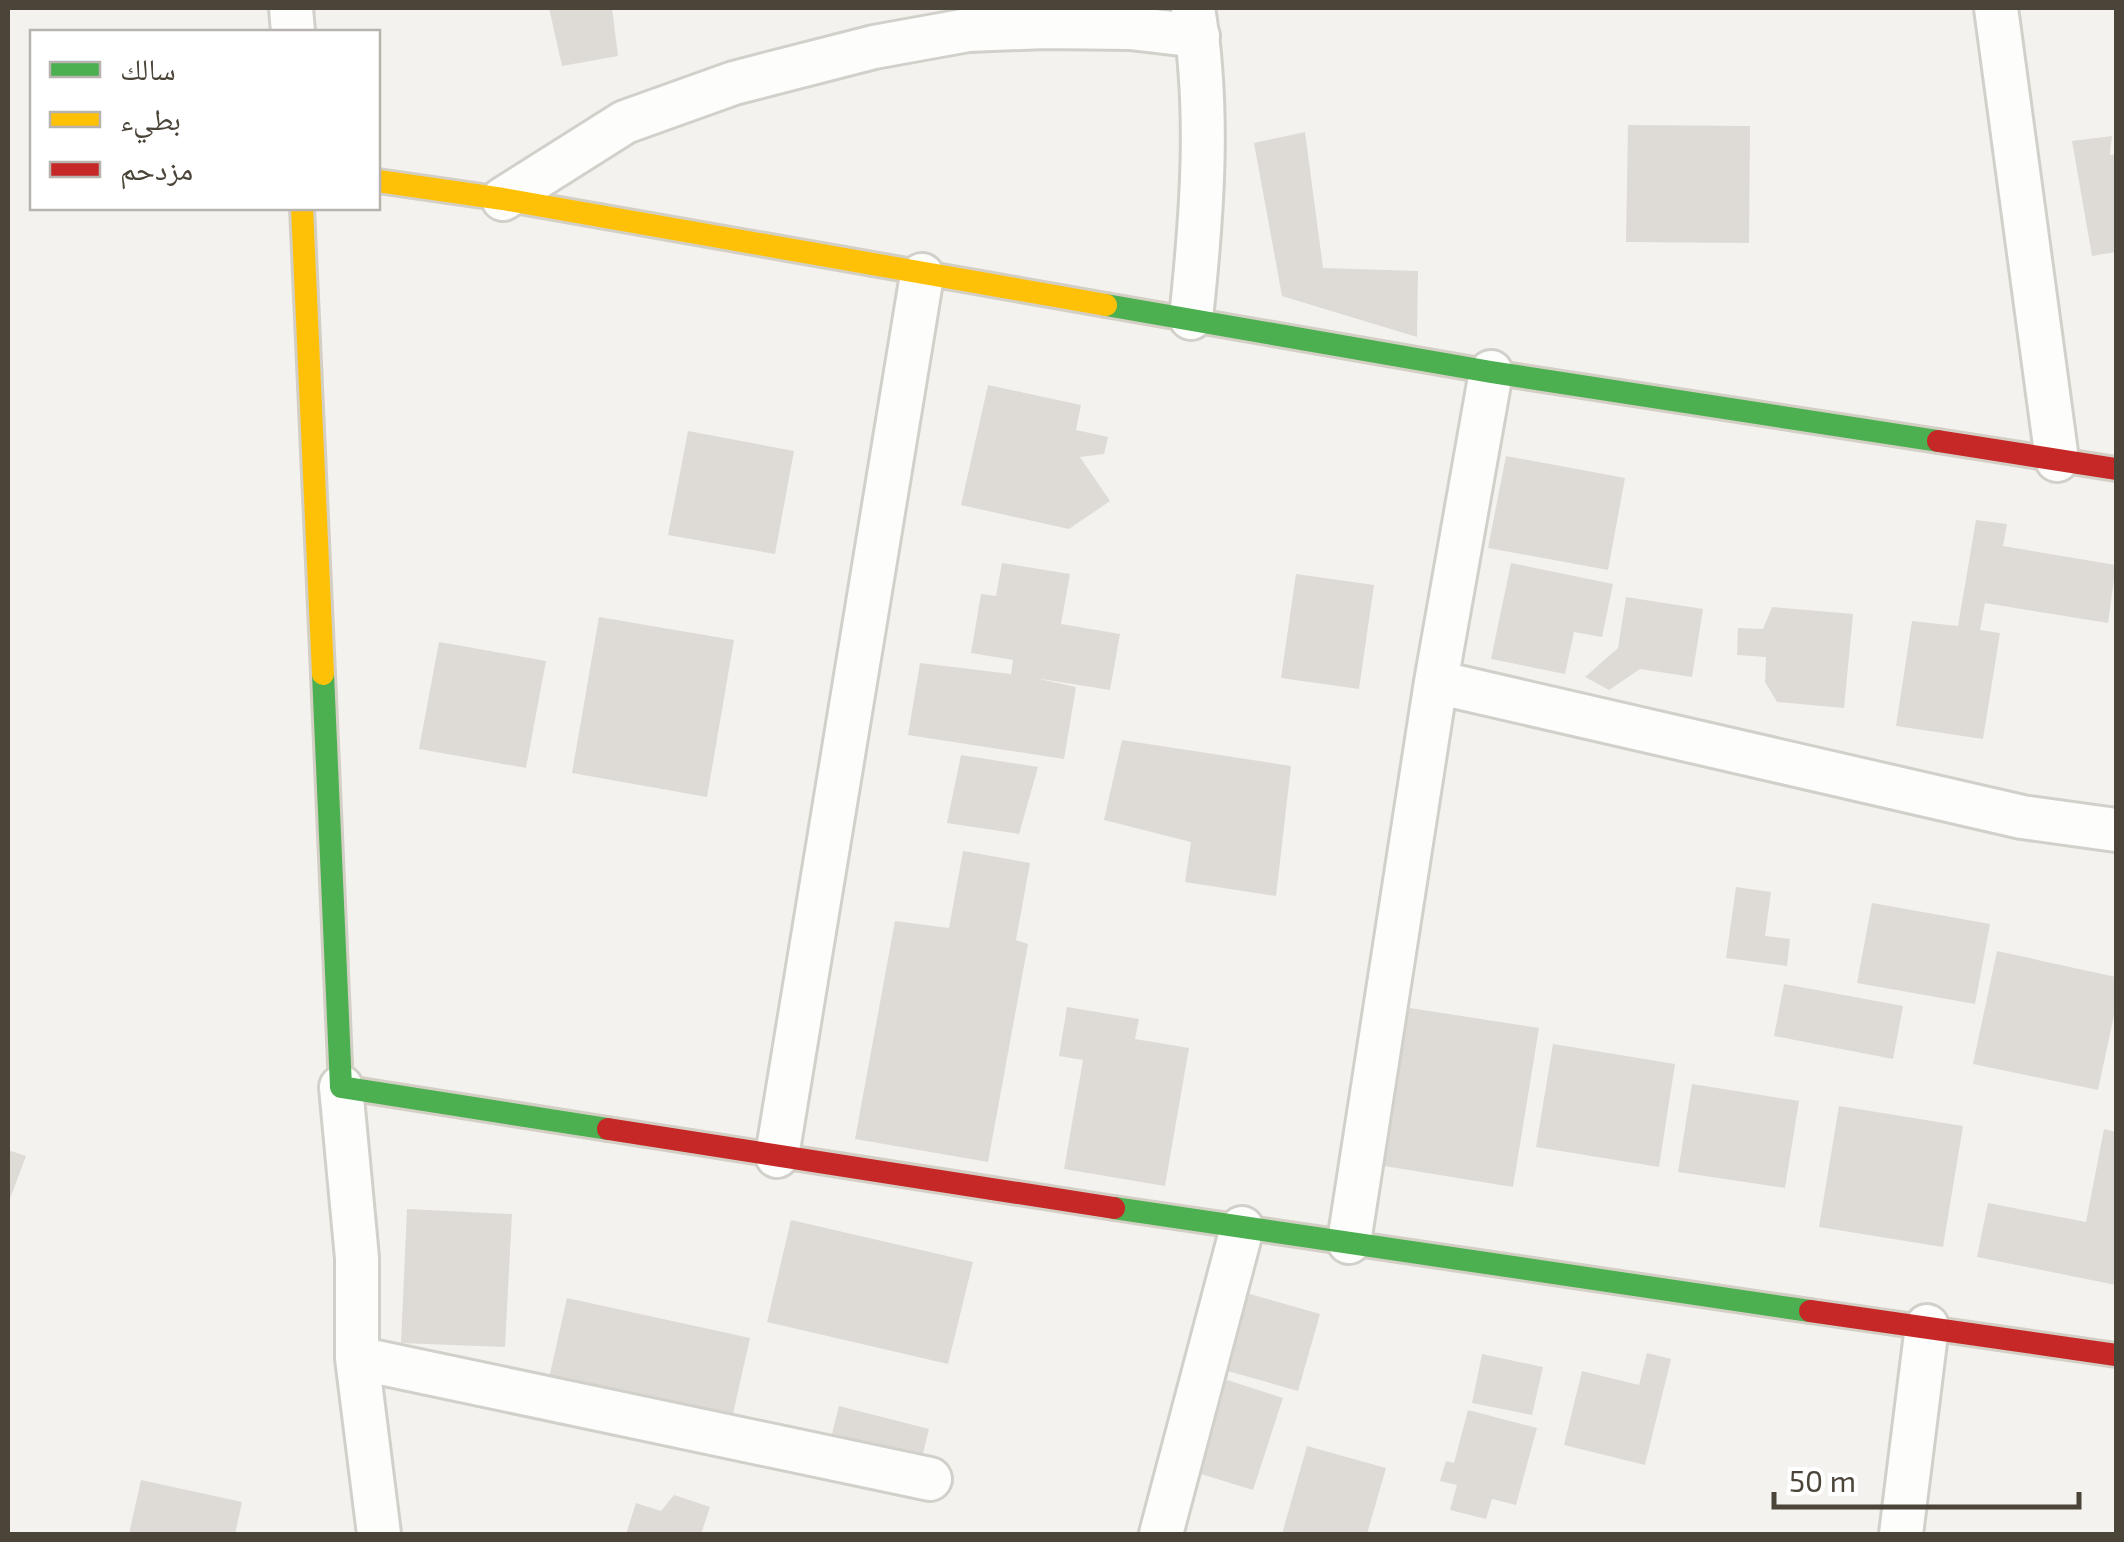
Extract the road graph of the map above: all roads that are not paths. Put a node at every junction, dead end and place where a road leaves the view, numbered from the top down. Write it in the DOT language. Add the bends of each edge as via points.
graph roads {
  1 [pos="1996,8"];
  2 [pos="1196,22"];
  3 [pos="380,181"];
  4 [pos="503,199"];
  5 [pos="302,210"];
  6 [pos="922,275"];
  7 [pos="1191,318"];
  8 [pos="1491,372"];
  9 [pos="2058,460"];
  10 [pos="2116,469"];
  11 [pos="1436,682"];
  12 [pos="2116,830"];
  13 [pos="342,1087"];
  14 [pos="777,1156"];
  15 [pos="1242,1228"];
  16 [pos="1349,1242"];
  17 [pos="1927,1326"];
  18 [pos="2116,1355"];
  19 [pos="357,1358"];
  20 [pos="930,1479"];
  21 [pos="379,1534"];
  22 [pos="1161,1534"];
  23 [pos="1901,1534"];
  1 -- 9 [label="street"];
  2 -- 4 [label="street" via="968,30 874,47 734,83 625,122"];
  2 -- 7 [label="street" via="1204,138"];
  3 -- 4 [label="street"];
  4 -- 6 [label="street"];
  5 -- 13 [label="street"];
  6 -- 7 [label="street"];
  6 -- 14 [label="street"];
  7 -- 8 [label="street"];
  8 -- 9 [label="street"];
  8 -- 11 [label="street"];
  9 -- 10 [label="street"];
  11 -- 12 [label="street" via="2022,817"];
  11 -- 16 [label="street"];
  13 -- 14 [label="street"];
  13 -- 19 [label="street" via="357,1258"];
  14 -- 15 [label="street"];
  15 -- 16 [label="street"];
  15 -- 22 [label="street"];
  16 -- 17 [label="street"];
  17 -- 18 [label="street"];
  17 -- 23 [label="street"];
  19 -- 20 [label="street"];
  19 -- 21 [label="street"];
}
